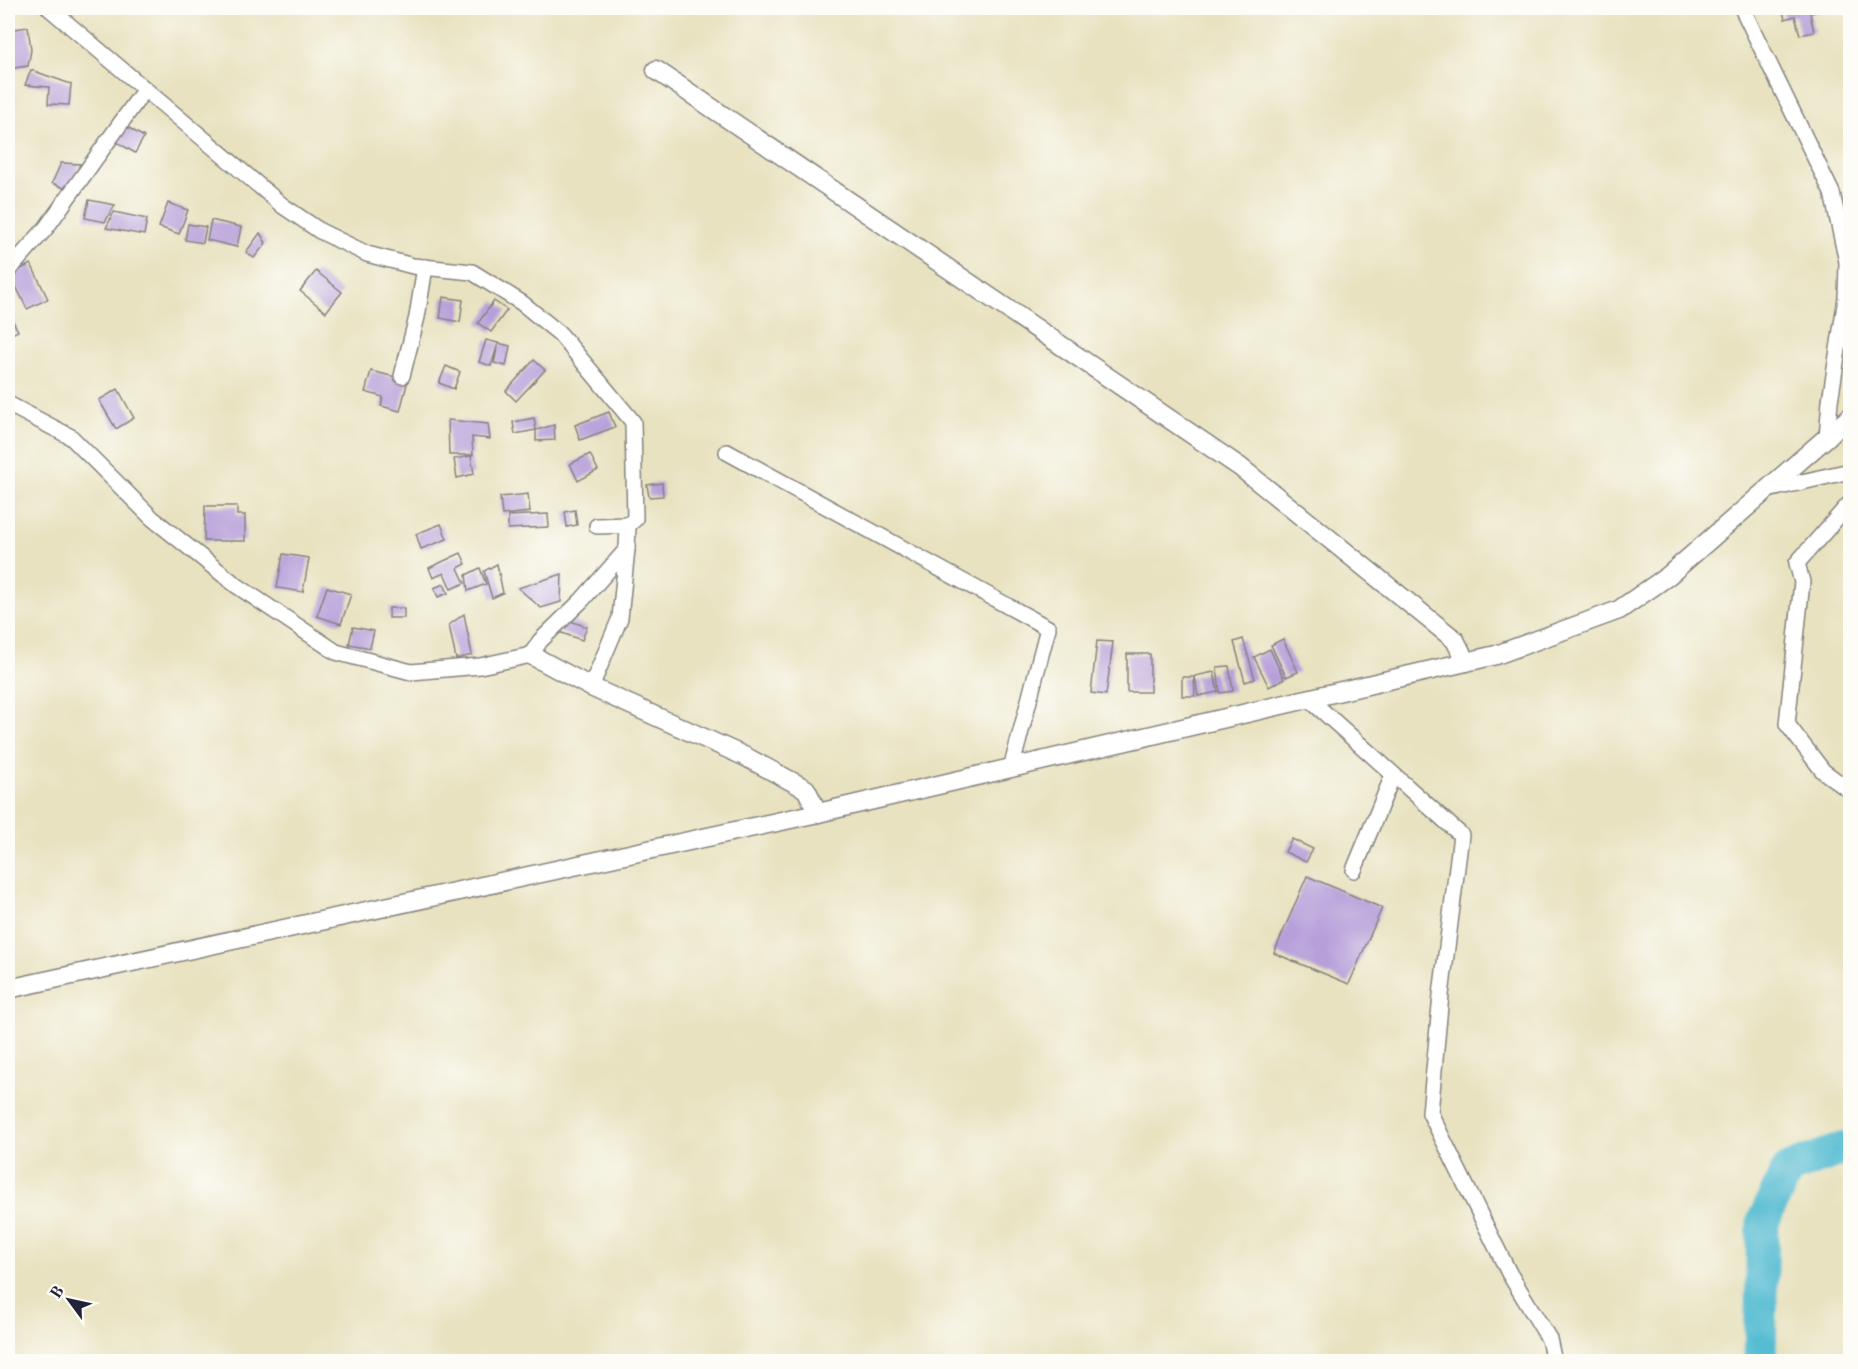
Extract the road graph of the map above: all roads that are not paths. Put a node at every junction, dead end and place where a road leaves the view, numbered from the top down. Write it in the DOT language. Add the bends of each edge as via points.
graph roads {
  1 [pos="49,8"];
  2 [pos="1742,8"];
  3 [pos="656,70"];
  4 [pos="145,89"];
  5 [pos="425,267"];
  6 [pos="8,271"];
  7 [pos="402,376"];
  8 [pos="8,404"];
  9 [pos="1851,417"];
  10 [pos="1827,437"];
  11 [pos="727,452"];
  12 [pos="1851,471"];
  13 [pos="1767,490"];
  14 [pos="1851,503"];
  15 [pos="628,525"];
  16 [pos="597,526"];
  17 [pos="627,549"];
  18 [pos="531,655"];
  19 [pos="1466,662"];
  20 [pos="591,687"];
  21 [pos="1308,698"];
  22 [pos="1011,769"];
  23 [pos="1393,775"];
  24 [pos="1851,791"];
  25 [pos="818,813"];
  26 [pos="1354,870"];
  27 [pos="8,989"];
  28 [pos="1553,1358"];
  1 -- 4 [label="street"];
  2 -- 10 [label="street" via="1832,193 1847,262 1846,298"];
  3 -- 19 [label="street" via="1240,467 1455,640"];
  4 -- 5 [label="street" via="283,206 320,231 367,254"];
  4 -- 6 [label="street" via="46,228"];
  5 -- 7 [label="street"];
  5 -- 15 [label="street" via="472,272 522,303 560,334 633,422 635,519"];
  8 -- 18 [label="street" via="71,437 152,518 236,585 336,652 411,672 480,666"];
  9 -- 10 [label="street"];
  10 -- 13 [label="street"];
  11 -- 22 [label="street" via="1048,628"];
  12 -- 13 [label="street"];
  13 -- 19 [label="street" via="1668,576 1619,610 1496,655"];
  14 -- 24 [label="street" via="1797,563 1802,582 1787,723 1823,771"];
  15 -- 16 [label="street"];
  15 -- 17 [label="street"];
  17 -- 18 [label="street"];
  17 -- 20 [label="street" via="620,618"];
  18 -- 20 [label="street"];
  19 -- 21 [label="street"];
  20 -- 25 [label="street" via="806,789"];
  21 -- 22 [label="street"];
  21 -- 23 [label="street"];
  22 -- 25 [label="street"];
  23 -- 26 [label="street"];
  23 -- 28 [label="street" via="1461,835 1430,1113 1509,1273 1549,1339"];
  25 -- 27 [label="street"];
}
